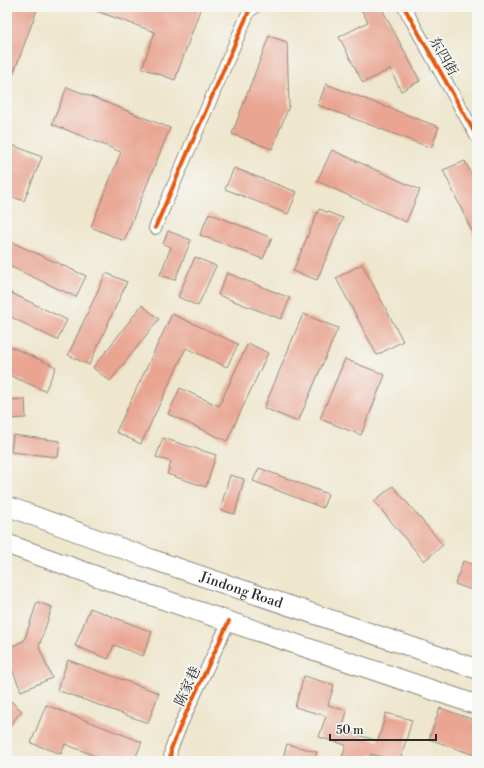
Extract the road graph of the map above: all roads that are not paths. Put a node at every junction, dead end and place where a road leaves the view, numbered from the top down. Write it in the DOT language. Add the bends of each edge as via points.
graph roads {
  1 [pos="255,7"];
  2 [pos="404,7"];
  3 [pos="477,137"];
  4 [pos="155,228"];
  5 [pos="7,506"];
  6 [pos="7,544"];
  7 [pos="229,621"];
  8 [pos="477,669"];
  9 [pos="477,705"];
  10 [pos="170,761"];
  1 -- 4 [label="street" via="249,11"];
  2 -- 3 [label="street, 东四街"];
  5 -- 8 [label="main road, Jindong Road" via="151,559"];
  6 -- 7 [label="main road"];
  7 -- 9 [label="main road"];
  7 -- 10 [label="street, 陈家巷" via="182,722 171,749"];
}
